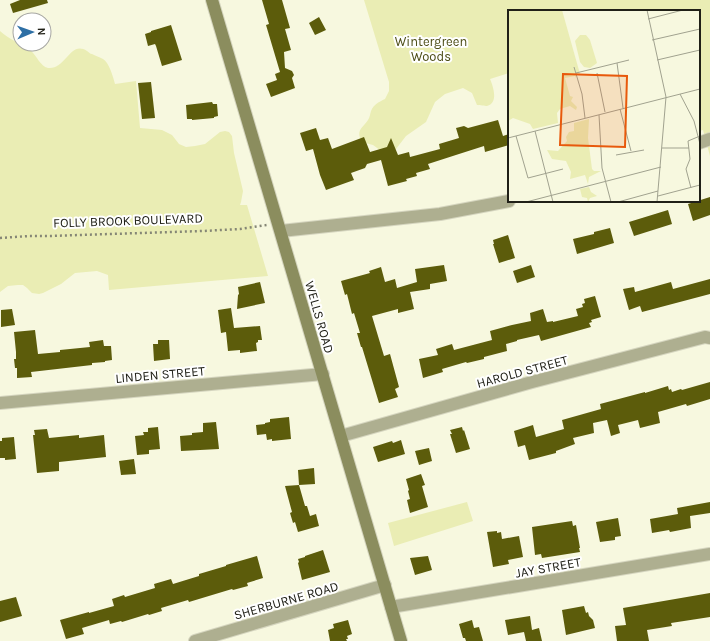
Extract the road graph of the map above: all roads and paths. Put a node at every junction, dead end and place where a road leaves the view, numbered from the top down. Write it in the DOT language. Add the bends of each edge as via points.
graph roads {
  1 [pos="212,0"];
  2 [pos="710,139"];
  3 [pos="700,143"];
  4 [pos="508,201"];
  5 [pos="258,226"];
  6 [pos="281,231"];
  7 [pos="0,238"];
  8 [pos="710,338"];
  9 [pos="323,374"];
  10 [pos="0,403"];
  11 [pos="341,436"];
  12 [pos="710,554"];
  13 [pos="385,585"];
  14 [pos="392,607"];
  15 [pos="195,641"];
  16 [pos="401,641"];
  1 -- 6 [label="main road, WELLS ROAD"];
  2 -- 3 [label="street"];
  4 -- 6 [label="street" via="440,214"];
  5 -- 7 [label="path, FOLLY BROOK BOULEVARD" via="203,231"];
  6 -- 9 [label="main road, WELLS ROAD"];
  8 -- 11 [label="street, HAROLD STREET" via="532,382"];
  9 -- 10 [label="street, LINDEN STREET"];
  9 -- 11 [label="main road, WELLS ROAD"];
  11 -- 13 [label="main road, WELLS ROAD"];
  12 -- 14 [label="street, JAY STREET"];
  13 -- 14 [label="main road, WELLS ROAD"];
  13 -- 15 [label="street, SHERBURNE ROAD"];
  14 -- 16 [label="main road, WELLS ROAD"];
}
